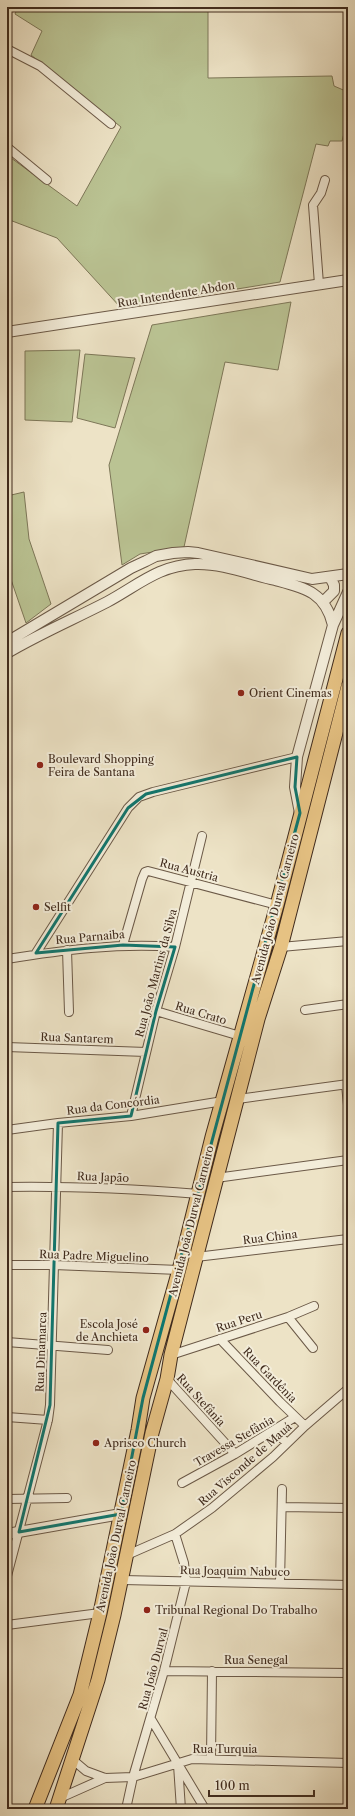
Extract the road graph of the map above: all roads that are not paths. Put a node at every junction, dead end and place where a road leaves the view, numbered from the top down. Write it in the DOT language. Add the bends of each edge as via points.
graph roads {
  1 [pos="7,49"];
  2 [pos="111,124"];
  3 [pos="7,147"];
  4 [pos="47,180"];
  5 [pos="325,180"];
  6 [pos="348,280"];
  7 [pos="319,284"];
  8 [pos="7,332"];
  9 [pos="348,574"];
  10 [pos="330,577"];
  11 [pos="99,587"];
  12 [pos="348,592"];
  13 [pos="107,602"];
  14 [pos="323,602"];
  15 [pos="333,625"];
  16 [pos="348,633"];
  17 [pos="7,642"];
  18 [pos="7,653"];
  19 [pos="348,686"];
  20 [pos="343,724"];
  21 [pos="297,757"];
  22 [pos="300,812"];
  23 [pos="202,836"];
  24 [pos="192,883"];
  25 [pos="277,905"];
  26 [pos="348,941"];
  27 [pos="123,945"];
  28 [pos="175,947"];
  29 [pos="281,947"];
  30 [pos="67,950"];
  31 [pos="36,953"];
  32 [pos="7,959"];
  33 [pos="348,1004"];
  34 [pos="305,1010"];
  35 [pos="156,1011"];
  36 [pos="69,1012"];
  37 [pos="240,1036"];
  38 [pos="7,1047"];
  39 [pos="146,1052"];
  40 [pos="347,1084"];
  41 [pos="238,1099"];
  42 [pos="223,1101"];
  43 [pos="348,1105"];
  44 [pos="131,1116"];
  45 [pos="58,1123"];
  46 [pos="7,1130"];
  47 [pos="348,1160"];
  48 [pos="216,1178"];
  49 [pos="56,1186"];
  50 [pos="7,1187"];
  51 [pos="199,1194"];
  52 [pos="348,1239"];
  53 [pos="196,1257"];
  54 [pos="7,1265"];
  55 [pos="54,1265"];
  56 [pos="179,1270"];
  57 [pos="314,1306"];
  58 [pos="288,1317"];
  59 [pos="220,1339"];
  60 [pos="7,1342"];
  61 [pos="53,1344"];
  62 [pos="313,1348"];
  63 [pos="108,1350"];
  64 [pos="171,1354"];
  65 [pos="167,1379"];
  66 [pos="348,1388"];
  67 [pos="143,1398"];
  68 [pos="159,1403"];
  69 [pos="7,1417"];
  70 [pos="295,1417"];
  71 [pos="48,1420"];
  72 [pos="305,1426"];
  73 [pos="138,1430"];
  74 [pos="274,1431"];
  75 [pos="152,1433"];
  76 [pos="287,1443"];
  77 [pos="235,1454"];
  78 [pos="182,1482"];
  79 [pos="282,1490"];
  80 [pos="7,1498"];
  81 [pos="27,1498"];
  82 [pos="67,1498"];
  83 [pos="282,1507"];
  84 [pos="348,1508"];
  85 [pos="121,1514"];
  86 [pos="19,1532"];
  87 [pos="7,1534"];
  88 [pos="175,1534"];
  89 [pos="127,1555"];
  90 [pos="7,1576"];
  91 [pos="122,1580"];
  92 [pos="186,1582"];
  93 [pos="280,1583"];
  94 [pos="348,1585"];
  95 [pos="100,1614"];
  96 [pos="7,1625"];
  97 [pos="164,1671"];
  98 [pos="212,1671"];
  99 [pos="348,1673"];
  100 [pos="151,1720"];
  101 [pos="211,1758"];
  102 [pos="73,1760"];
  103 [pos="178,1762"];
  104 [pos="348,1763"];
  105 [pos="133,1777"];
  106 [pos="105,1778"];
  107 [pos="58,1803"];
  108 [pos="35,1809"];
  109 [pos="126,1809"];
  110 [pos="181,1809"];
  111 [pos="205,1809"];
  1 -- 2 [label="street" via="40,66"];
  3 -- 4 [label="street"];
  5 -- 7 [label="street" via="321,193 313,205"];
  6 -- 7 [label="street, Rua Intendente Abdon"];
  7 -- 8 [label="street, Rua Intendente Abdon"];
  9 -- 10 [label="street"];
  10 -- 11 [label="street" via="298,577 188,552 156,556"];
  10 -- 14 [label="street" via="334,591"];
  11 -- 13 [label="street"];
  11 -- 17 [label="street"];
  12 -- 15 [label="street"];
  13 -- 14 [label="street" via="165,569 196,564 212,564 295,585"];
  13 -- 18 [label="street"];
  14 -- 15 [label="street" via="330,613"];
  15 -- 21 [label="street"];
  16 -- 22 [label="main road, Avenida João Durval Carneiro"];
  19 -- 20 [label="main road, Avenida João Durval Carneiro"];
  20 -- 29 [label="main road, Avenida João Durval Carneiro"];
  21 -- 22 [label="street" via="295,787"];
  21 -- 31 [label="street" via="153,792 139,798 128,808"];
  22 -- 25 [label="main road, Avenida João Durval Carneiro"];
  23 -- 24 [label="street, Rua João Martins da Silva"];
  24 -- 25 [label="street, Rua Austria"];
  24 -- 27 [label="street, Rua Austria" via="153,871 145,872"];
  24 -- 28 [label="street, Rua João Martins da Silva"];
  25 -- 37 [label="main road, Avenida João Durval Carneiro"];
  26 -- 29 [label="street"];
  27 -- 28 [label="street, Rua Parnaiba"];
  27 -- 30 [label="street, Rua Parnaiba"];
  28 -- 35 [label="street, Rua João Martins da Silva"];
  29 -- 41 [label="main road, Avenida João Durval Carneiro" via="258,1020"];
  30 -- 31 [label="street, Rua Parnaiba"];
  30 -- 36 [label="street"];
  31 -- 32 [label="street, Rua Parnaiba"];
  33 -- 34 [label="street"];
  35 -- 37 [label="street, Rua Crato"];
  35 -- 39 [label="street, Rua João Martins da Silva"];
  37 -- 42 [label="main road, Avenida João Durval Carneiro"];
  38 -- 39 [label="street, Rua Santarem"];
  39 -- 44 [label="street, Rua João Martins da Silva"];
  40 -- 41 [label="street"];
  40 -- 43 [label="street"];
  41 -- 48 [label="main road, Avenida João Durval Carneiro"];
  42 -- 44 [label="street, Rua da Concórdia"];
  42 -- 51 [label="main road, Avenida João Durval Carneiro"];
  44 -- 45 [label="street, Rua da Concórdia"];
  45 -- 46 [label="street, Rua da Concórdia"];
  45 -- 49 [label="street, Rua Dinamarca"];
  47 -- 48 [label="street"];
  48 -- 53 [label="main road, Avenida João Durval Carneiro"];
  49 -- 50 [label="street, Rua Japão"];
  49 -- 51 [label="street, Rua Japão"];
  49 -- 55 [label="street, Rua Dinamarca"];
  51 -- 56 [label="main road, Avenida João Durval Carneiro"];
  52 -- 53 [label="street, Rua China"];
  53 -- 64 [label="main road, Avenida João Durval Carneiro"];
  54 -- 55 [label="street, Rua Padre Miguelino"];
  55 -- 56 [label="street, Rua Padre Miguelino"];
  55 -- 61 [label="street, Rua Dinamarca"];
  56 -- 67 [label="main road, Avenida João Durval Carneiro"];
  57 -- 58 [label="street, Rua Peru"];
  58 -- 59 [label="street, Rua Peru"];
  58 -- 62 [label="street"];
  59 -- 64 [label="street, Rua Peru"];
  59 -- 70 [label="street, Rua Gardênia"];
  60 -- 61 [label="street"];
  61 -- 63 [label="street"];
  61 -- 71 [label="street, Rua Dinamarca"];
  64 -- 65 [label="main road, Avenida João Durval Carneiro"];
  65 -- 68 [label="main road, Avenida João Durval Carneiro"];
  65 -- 77 [label="street, Rua Stefânia"];
  66 -- 72 [label="street, Rua Visconde de Mauá"];
  67 -- 68 [label="main road" via="148,1411 155,1409"];
  67 -- 73 [label="main road, Avenida João Durval Carneiro"];
  68 -- 75 [label="main road, Avenida João Durval Carneiro"];
  69 -- 71 [label="street"];
  70 -- 72 [label="street, Rua Gardênia"];
  70 -- 74 [label="street, Travessa Stefânia"];
  71 -- 81 [label="street, Rua Dinamarca"];
  72 -- 76 [label="street, Rua Visconde de Mauá"];
  73 -- 75 [label="main road" via="148,1428"];
  73 -- 85 [label="main road, Avenida João Durval Carneiro"];
  74 -- 76 [label="street"];
  74 -- 77 [label="street, Travessa Stefânia"];
  75 -- 89 [label="main road, Avenida João Durval Carneiro"];
  76 -- 88 [label="street, Rua Visconde de Mauá" via="212,1508"];
  77 -- 78 [label="street, Travessa Stefânia"];
  79 -- 83 [label="street"];
  80 -- 81 [label="street"];
  81 -- 82 [label="street"];
  81 -- 86 [label="street, Rua Dinamarca"];
  83 -- 84 [label="street"];
  83 -- 93 [label="street"];
  85 -- 86 [label="street"];
  85 -- 95 [label="main road, Avenida João Durval Carneiro"];
  86 -- 87 [label="street"];
  86 -- 90 [label="street, Rua Dinamarca"];
  88 -- 89 [label="street, Rua Visconde de Mauá"];
  88 -- 92 [label="street, Rua João Durval" via="184,1563"];
  89 -- 91 [label="main road, Avenida João Durval Carneiro"];
  91 -- 92 [label="street, Rua Joaquim Nabuco"];
  91 -- 102 [label="main road, Avenida João Durval Carneiro" via="98,1680"];
  92 -- 93 [label="street, Rua Joaquim Nabuco"];
  92 -- 97 [label="street, Rua João Durval"];
  93 -- 94 [label="street, Rua Joaquim Nabuco"];
  95 -- 96 [label="street"];
  95 -- 108 [label="main road, Avenida João Durval Carneiro" via="80,1695"];
  97 -- 98 [label="street, Rua Senegal"];
  97 -- 100 [label="street, Rua João Durval"];
  98 -- 99 [label="street, Rua Senegal"];
  98 -- 101 [label="street"];
  100 -- 103 [label="street"];
  100 -- 105 [label="street, Rua João Durval"];
  101 -- 103 [label="street, Rua Turquia"];
  101 -- 104 [label="street, Rua Turquia"];
  102 -- 106 [label="street, Rua Turquia" via="86,1771"];
  102 -- 107 [label="main road, Avenida João Durval Carneiro"];
  103 -- 105 [label="street, Rua Turquia"];
  103 -- 110 [label="street"];
  103 -- 111 [label="street"];
  105 -- 106 [label="street, Rua Turquia"];
  105 -- 109 [label="street, Rua João Durval"];
  106 -- 107 [label="street, Rua Turquia"];
}
